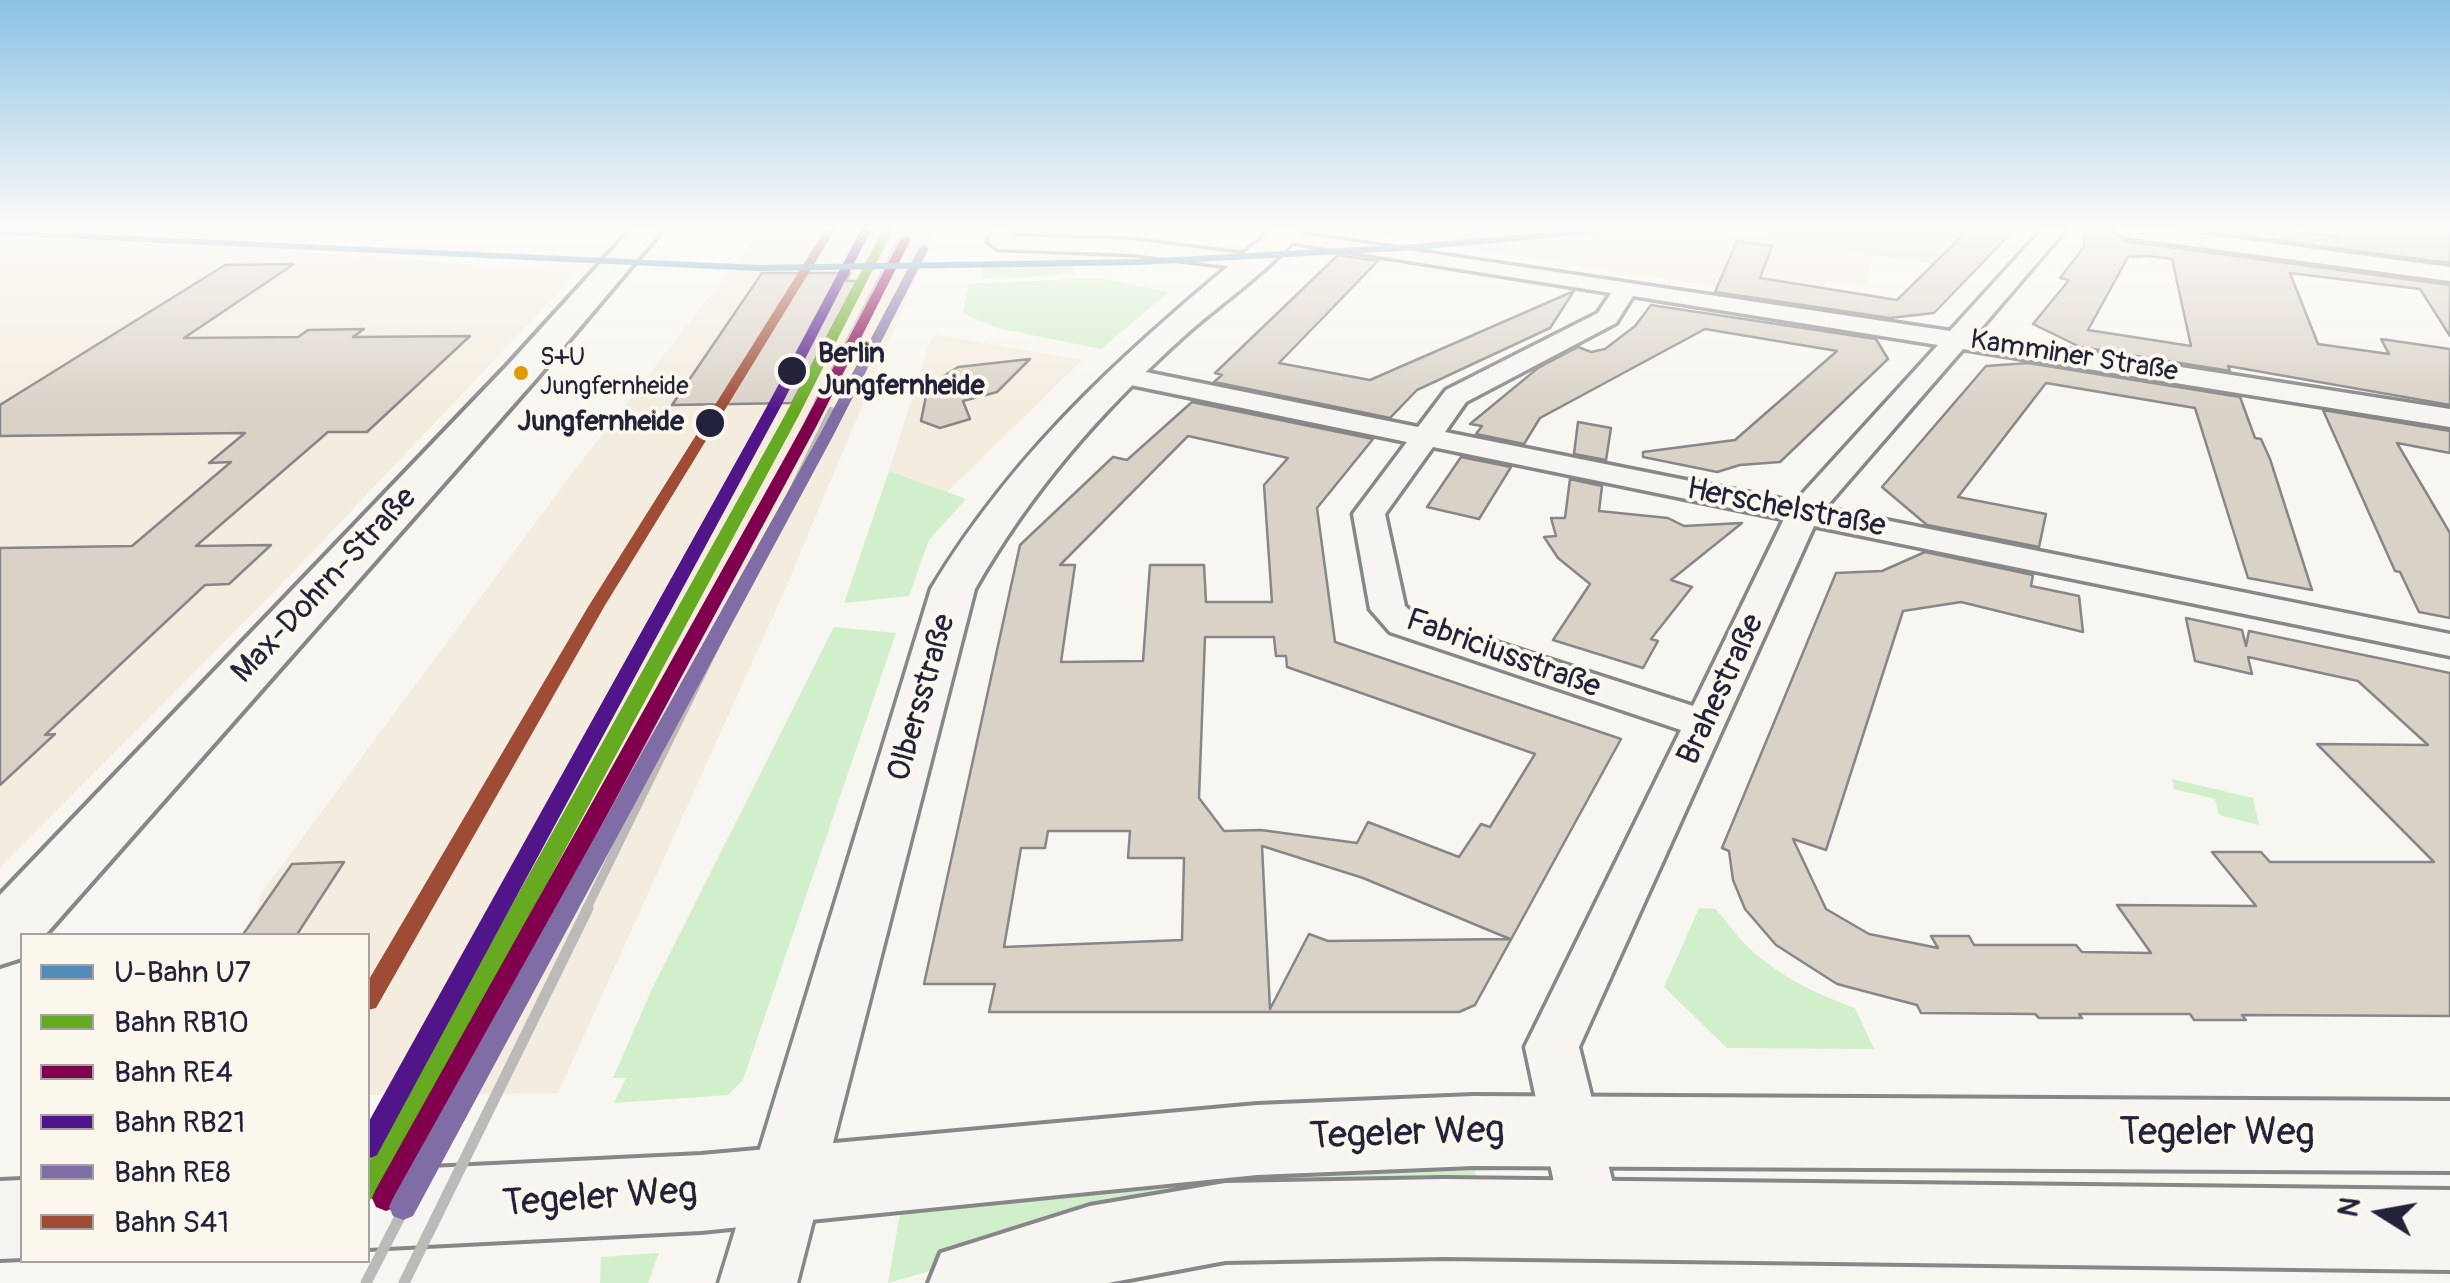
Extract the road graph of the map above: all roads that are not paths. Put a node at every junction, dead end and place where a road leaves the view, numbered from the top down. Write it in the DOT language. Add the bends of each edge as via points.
graph roads {
  1 [pos="594,290"];
  2 [pos="1218,290"];
  3 [pos="1625,290"];
  4 [pos="1638,290"];
  5 [pos="2001,290"];
  6 [pos="1959,338"];
  7 [pos="1121,375"];
  8 [pos="2450,418"];
  9 [pos="1425,436"];
  10 [pos="1804,512"];
  11 [pos="2450,645"];
  12 [pos="1706,724"];
  13 [pos="0,939"];
  14 [pos="1571,1132"];
  15 [pos="2450,1136"];
  16 [pos="786,1186"];
  17 [pos="370,1210"];
  18 [pos="1592,1220"];
  19 [pos="2450,1230"];
  20 [pos="758,1283"];
  21 [pos="972,1283"];
  1 -- 13 [label="main road, Max-Dohrn-Straße"];
  2 -- 7 [label="street, Olbersstraße"];
  3 -- 9 [label="street, Fabriciusstraße" via="1608,318 1467,388"];
  4 -- 6 [label="street, Kamminer Straße"];
  5 -- 6 [label="street, Brahestraße"];
  6 -- 8 [label="street, Kamminer Straße"];
  6 -- 10 [label="street, Brahestraße"];
  7 -- 9 [label="street, Herschelstraße"];
  7 -- 16 [label="street, Olbersstraße" via="1011,494 953,588"];
  9 -- 10 [label="street, Herschelstraße"];
  9 -- 12 [label="street, Fabriciusstraße" via="1369,514 1394,616 1427,634"];
  10 -- 11 [label="street, Herschelstraße"];
  10 -- 12 [label="street, Brahestraße"];
  12 -- 14 [label="street, Brahestraße" via="1552,1047"];
  14 -- 15 [label="main road, Tegeler Weg"];
  14 -- 16 [label="main road, Tegeler Weg" via="1257,1140"];
  14 -- 18 [label="street, Brahestraße"];
  16 -- 17 [label="main road, Tegeler Weg"];
  16 -- 20 [label="street, Olbersstraße"];
  18 -- 19 [label="main road"];
  18 -- 21 [label="main road" via="1226,1222 1090,1246"];
}
